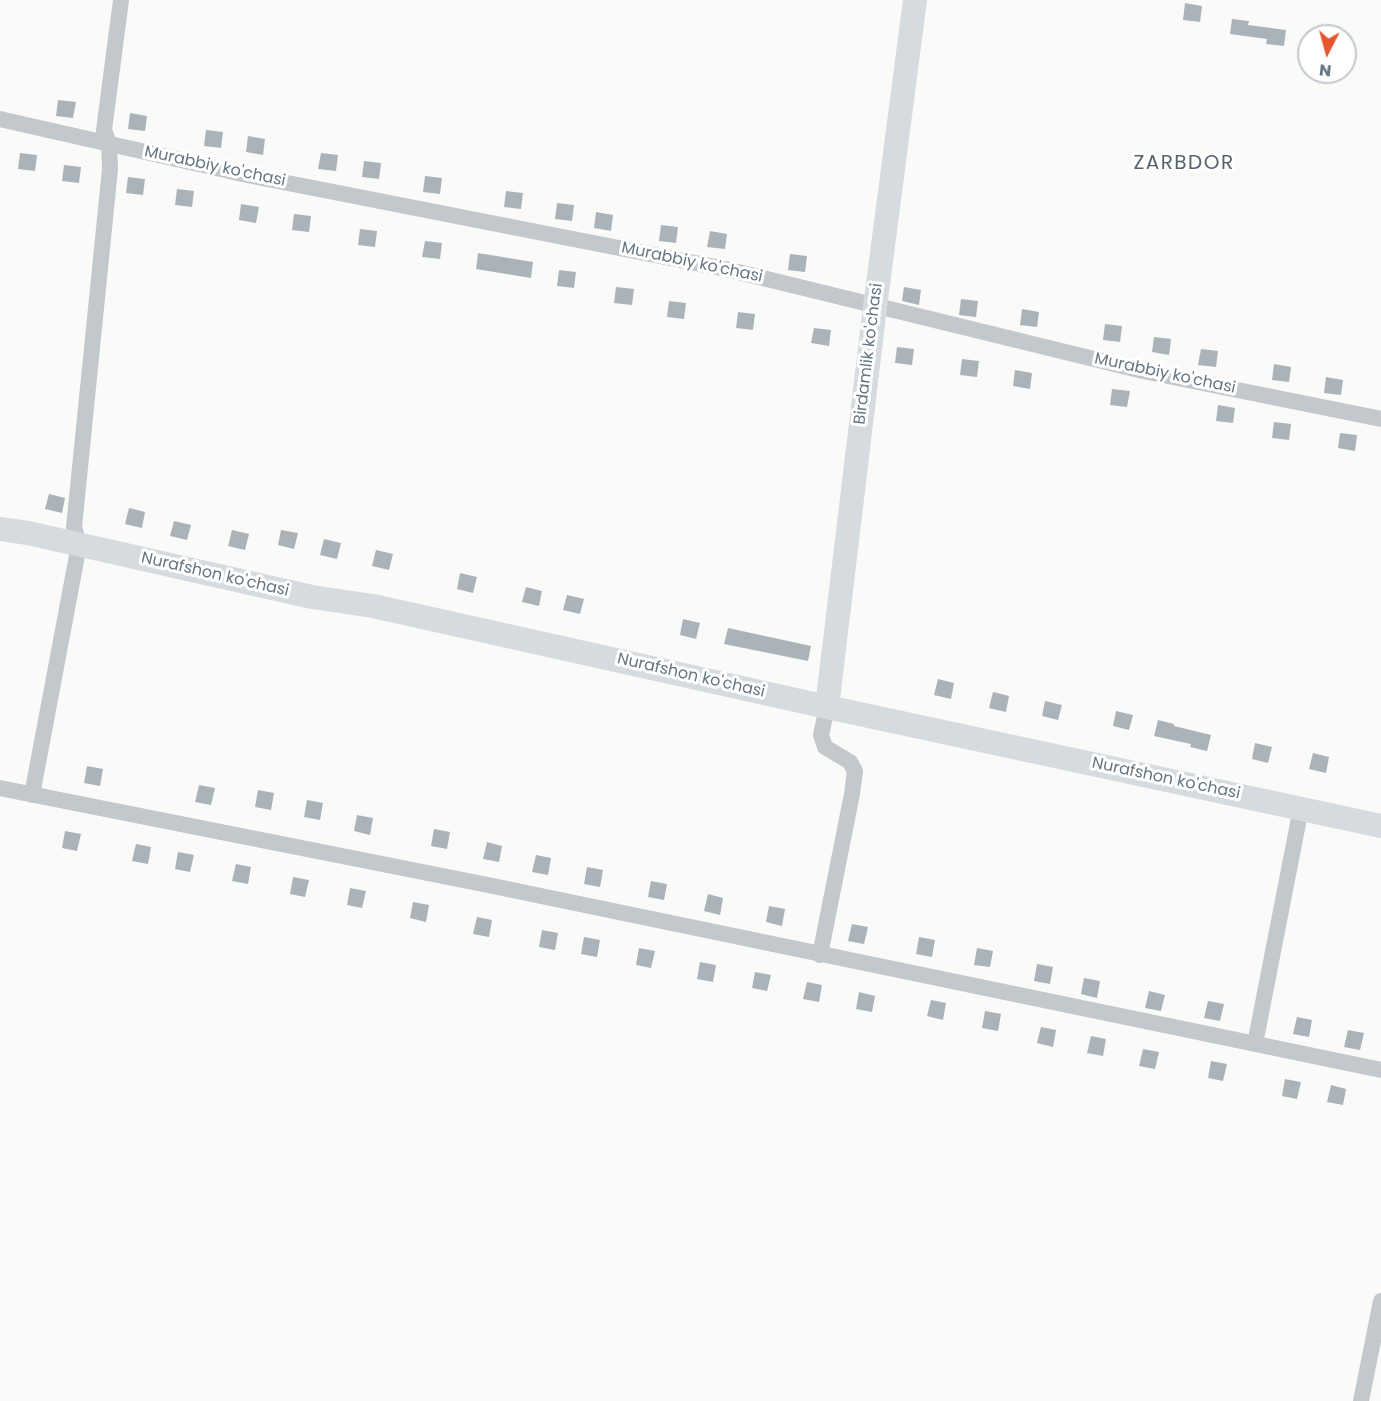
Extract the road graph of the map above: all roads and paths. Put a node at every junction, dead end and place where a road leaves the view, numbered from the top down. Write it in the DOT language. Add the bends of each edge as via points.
graph roads {
  1 [pos="121,0"];
  2 [pos="915,0"];
  3 [pos="0,119"];
  4 [pos="109,144"];
  5 [pos="875,307"];
  6 [pos="1381,419"];
  7 [pos="0,529"];
  8 [pos="79,545"];
  9 [pos="827,708"];
  10 [pos="0,788"];
  11 [pos="32,795"];
  12 [pos="1301,808"];
  13 [pos="1381,826"];
  14 [pos="820,955"];
  15 [pos="1255,1044"];
  16 [pos="1381,1070"];
  17 [pos="1381,1301"];
  18 [pos="1373,1383"];
  19 [pos="1361,1401"];
  1 -- 4 [label="street" via="104,130"];
  2 -- 5 [label="street, Birdamlik ko'chasi"];
  3 -- 4 [label="street, Murabbiy ko'chasi"];
  4 -- 5 [label="street, Murabbiy ko'chasi" via="726,269"];
  4 -- 8 [label="street" via="109,180 74,527"];
  5 -- 6 [label="street, Murabbiy ko'chasi" via="1143,370"];
  5 -- 9 [label="street, Birdamlik ko'chasi"];
  7 -- 8 [label="street, Nurafshon ko'chasi"];
  8 -- 9 [label="street, Nurafshon ko'chasi" via="312,597 396,611"];
  8 -- 11 [label="street"];
  9 -- 12 [label="street, Nurafshon ko'chasi"];
  9 -- 14 [label="street" via="821,735 825,747 850,762 855,771"];
  10 -- 11 [label="street"];
  11 -- 14 [label="street"];
  12 -- 13 [label="street, Nurafshon ko'chasi"];
  12 -- 15 [label="street"];
  14 -- 15 [label="street"];
  15 -- 16 [label="street"];
  17 -- 18 [label="street"];
  18 -- 19 [label="street"];
}
